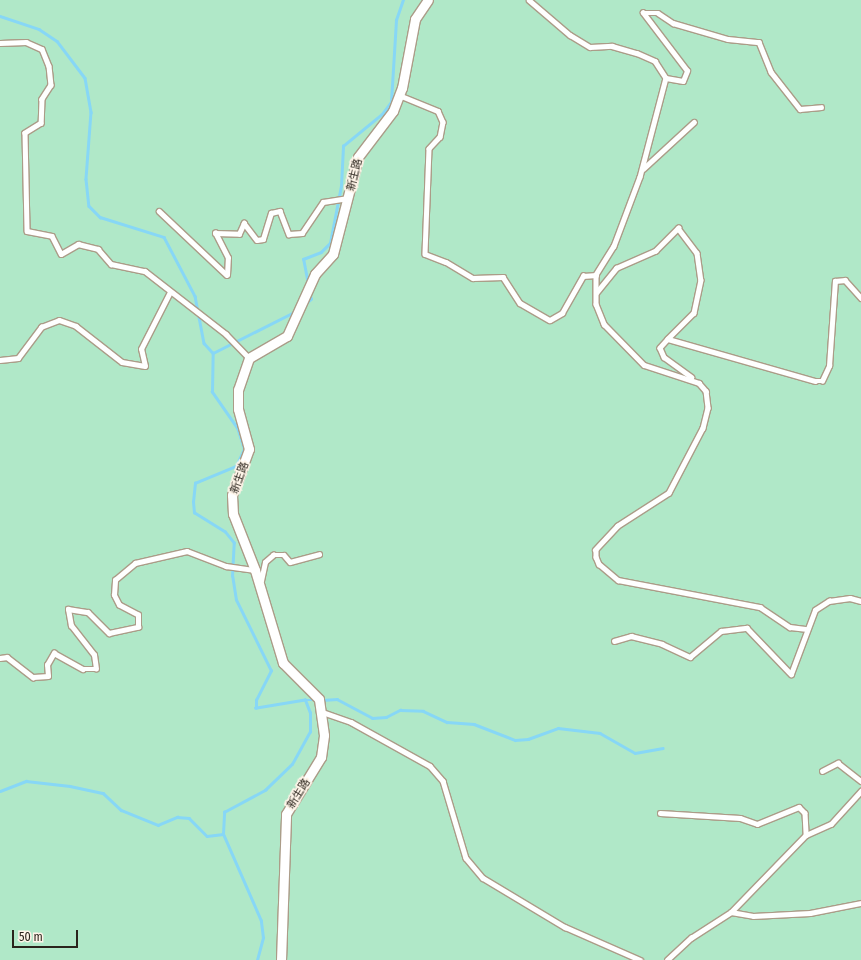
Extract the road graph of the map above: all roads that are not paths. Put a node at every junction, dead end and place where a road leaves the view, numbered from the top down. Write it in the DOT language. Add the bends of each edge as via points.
graph roads {
  1 [pos="428,0"];
  2 [pos="529,0"];
  3 [pos="0,43"];
  4 [pos="666,78"];
  5 [pos="399,95"];
  6 [pos="821,107"];
  7 [pos="694,122"];
  8 [pos="643,169"];
  9 [pos="347,198"];
  10 [pos="159,211"];
  11 [pos="596,275"];
  12 [pos="170,292"];
  13 [pos="596,293"];
  14 [pos="861,298"];
  15 [pos="668,339"];
  16 [pos="249,358"];
  17 [pos="0,360"];
  18 [pos="699,383"];
  19 [pos="319,554"];
  20 [pos="255,570"];
  21 [pos="260,587"];
  22 [pos="861,601"];
  23 [pos="807,629"];
  24 [pos="614,641"];
  25 [pos="0,658"];
  26 [pos="320,706"];
  27 [pos="822,771"];
  28 [pos="861,781"];
  29 [pos="861,791"];
  30 [pos="660,813"];
  31 [pos="806,835"];
  32 [pos="861,903"];
  33 [pos="730,912"];
  34 [pos="281,960"];
  35 [pos="640,960"];
  36 [pos="667,960"];
  1 -- 5 [label="street, 新生路" via="415,19"];
  2 -- 4 [label="lane" via="570,35 590,47 612,46 637,53 656,61"];
  3 -- 12 [label="lane" via="26,42 42,49 50,66 51,85 42,99 41,123 25,133 27,231 52,236 61,254 78,244 98,249 111,264 145,271"];
  4 -- 6 [label="lane" via="683,81 687,70 643,13 658,13 673,23 728,39 759,42 771,72 800,108"];
  4 -- 8 [label="lane"];
  5 -- 9 [label="street, 新生路" via="393,111 358,157"];
  5 -- 11 [label="lane" via="438,111 443,122 440,136 429,149 425,254 446,262 473,278 504,277 520,303 550,320 562,313 583,276"];
  7 -- 8 [label="lane"];
  8 -- 11 [label="lane" via="614,246"];
  9 -- 10 [label="lane" via="323,202 302,233 289,234 280,211 271,213 263,239 257,240 244,223 239,234 216,233 228,258 227,275"];
  9 -- 16 [label="street, 新生路" via="333,254 312,281 302,308 287,336"];
  11 -- 13 [label="lane"];
  12 -- 16 [label="lane" via="194,308"];
  12 -- 17 [label="lane" via="141,348 145,366 122,362 76,326 59,320 41,327 18,358"];
  13 -- 15 [label="lane" via="616,268 656,252 678,228 697,253 701,280 694,313"];
  13 -- 18 [label="lane" via="604,324 644,365"];
  14 -- 15 [label="lane" via="845,280 835,281 829,366 822,381 799,378"];
  15 -- 18 [label="lane" via="660,348 664,357"];
  16 -- 20 [label="street, 新生路" via="238,390 238,409 249,449 232,495 233,514"];
  18 -- 23 [label="lane" via="706,392 708,408 703,428 678,478 669,493 618,526 596,550 599,564 618,580 760,607 790,626"];
  19 -- 21 [label="lane" via="290,562 284,555 273,555 265,562"];
  20 -- 21 [label="street, 新生路"];
  20 -- 25 [label="lane" via="227,566 187,551 135,563 115,580 114,595 119,605 138,615 138,626 109,633 88,612 68,609 71,626 94,655 96,669 83,669 54,653 47,665 48,676 33,677 7,657"];
  21 -- 26 [label="street, 新生路" via="282,663"];
  22 -- 23 [label="lane" via="850,598 830,601 815,610"];
  23 -- 24 [label="lane" via="798,663 791,674 747,628 721,632 690,657 662,644 631,636"];
  26 -- 34 [label="street, 新生路" via="324,735 321,757 286,814"];
  26 -- 35 [label="lane" via="430,766 443,781 466,858 483,878 571,931"];
  27 -- 28 [label="lane" via="838,763"];
  29 -- 31 [label="lane" via="831,824"];
  30 -- 31 [label="lane" via="734,818 757,824 799,807 805,813"];
  31 -- 33 [label="lane"];
  32 -- 33 [label="lane" via="810,913 753,916"];
  33 -- 36 [label="lane" via="691,938"];
}
